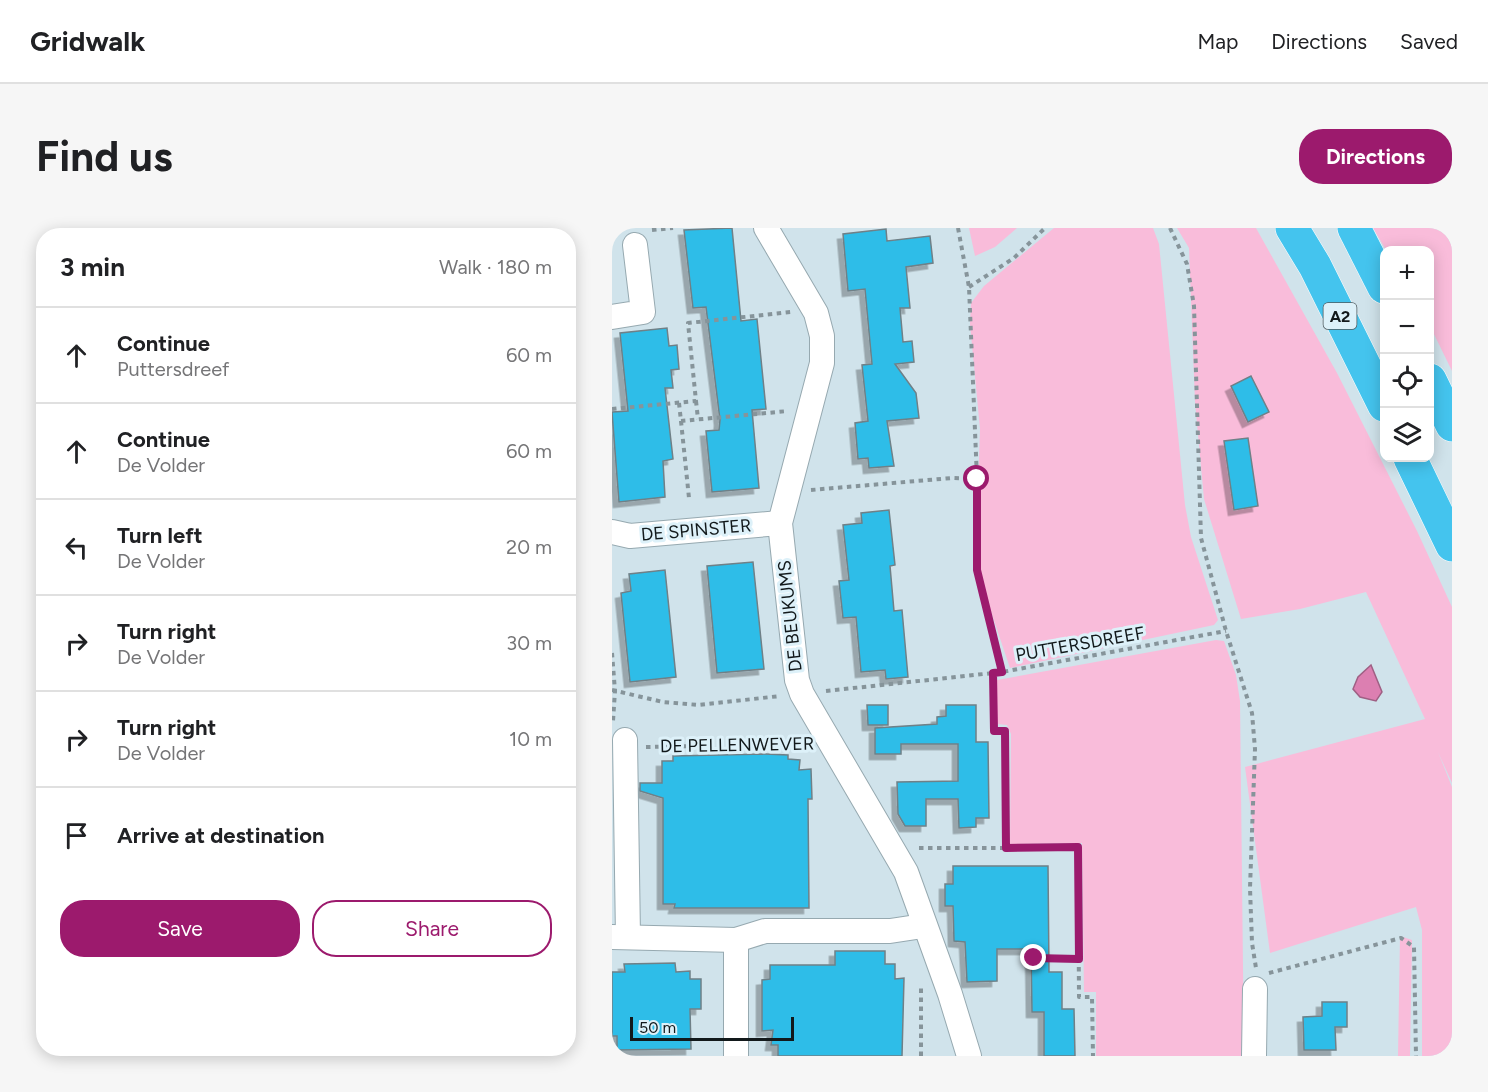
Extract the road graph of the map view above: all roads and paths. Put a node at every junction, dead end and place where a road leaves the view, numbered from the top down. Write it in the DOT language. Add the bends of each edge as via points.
graph roads {
  1 [pos="673,228"];
  2 [pos="766,228"];
  3 [pos="958,228"];
  4 [pos="1045,228"];
  5 [pos="1170,228"];
  6 [pos="1292,228"];
  7 [pos="1354,228"];
  8 [pos="663,229"];
  9 [pos="635,245"];
  10 [pos="1380,279"];
  11 [pos="969,287"];
  12 [pos="814,310"];
  13 [pos="612,317"];
  14 [pos="1434,388"];
  15 [pos="1380,397"];
  16 [pos="696,401"];
  17 [pos="679,403"];
  18 [pos="809,408"];
  19 [pos="612,409"];
  20 [pos="698,419"];
  21 [pos="681,421"];
  22 [pos="1452,425"];
  23 [pos="1412,462"];
  24 [pos="977,479"];
  25 [pos="786,492"];
  26 [pos="689,498"];
  27 [pos="780,522"];
  28 [pos="612,532"];
  29 [pos="1452,545"];
  30 [pos="1226,631"];
  31 [pos="612,653"];
  32 [pos="1002,672"];
  33 [pos="993,673"];
  34 [pos="614,690"];
  35 [pos="802,694"];
  36 [pos="626,738"];
  37 [pos="831,744"];
  38 [pos="1006,848"];
  39 [pos="894,849"];
  40 [pos="923,926"];
  41 [pos="620,937"];
  42 [pos="736,940"];
  43 [pos="1034,958"];
  44 [pos="1079,959"];
  45 [pos="1258,980"];
  46 [pos="921,985"];
  47 [pos="736,1056"];
  48 [pos="921,1056"];
  49 [pos="969,1056"];
  50 [pos="1093,1056"];
  51 [pos="1254,1056"];
  52 [pos="1416,1056"];
  1 -- 8 [label="path"];
  2 -- 12 [label="street, DE BEUKUMS"];
  3 -- 11 [label="path, PUTTERSDREEF"];
  4 -- 11 [label="path" via="1014,258"];
  5 -- 30 [label="path" via="1192,282 1201,538"];
  6 -- 15 [label="highway, A2"];
  7 -- 10 [label="highway"];
  9 -- 13 [label="street" via="642,312"];
  11 -- 24 [label="path, PUTTERSDREEF"];
  12 -- 16 [label="path" via="688,322"];
  12 -- 18 [label="street, DE BEUKUMS" via="822,336 822,363"];
  14 -- 22 [label="highway"];
  16 -- 17 [label="path"];
  16 -- 20 [label="path"];
  17 -- 19 [label="path"];
  17 -- 21 [label="path"];
  18 -- 20 [label="path"];
  18 -- 25 [label="street, DE BEUKUMS"];
  20 -- 21 [label="path"];
  21 -- 26 [label="path"];
  23 -- 29 [label="highway"];
  24 -- 25 [label="path"];
  24 -- 32 [label="path, PUTTERSDREEF" via="977,570"];
  25 -- 27 [label="street, DE BEUKUMS"];
  27 -- 28 [label="street, DE SPINSTER" via="630,536"];
  27 -- 35 [label="street, DE BEUKUMS" via="797,680"];
  30 -- 32 [label="path, PUTTERSDREEF"];
  30 -- 45 [label="path" via="1252,713 1255,749 1250,888"];
  31 -- 34 [label="path"];
  32 -- 33 [label="path"];
  33 -- 35 [label="path"];
  33 -- 38 [label="path" via="994,731 1005,731"];
  34 -- 35 [label="path" via="663,702 699,705"];
  34 -- 36 [label="path"];
  35 -- 37 [label="street, DE BEUKUMS"];
  36 -- 37 [label="path, DE PELLENWEVER"];
  36 -- 41 [label="street"];
  37 -- 39 [label="street, DE BEUKUMS"];
  38 -- 39 [label="path"];
  38 -- 44 [label="path" via="1078,847"];
  39 -- 40 [label="street, DE BEUKUMS" via="906,872"];
  40 -- 42 [label="street" via="890,931 765,931"];
  40 -- 49 [label="street, DE BEUKUMS"];
  41 -- 42 [label="street"];
  42 -- 47 [label="street"];
  43 -- 44 [label="path"];
  44 -- 50 [label="path" via="1079,997 1092,997"];
  45 -- 51 [label="street"];
  45 -- 52 [label="path" via="1401,938 1408,941 1414,947"];
  46 -- 48 [label="path"];
}
